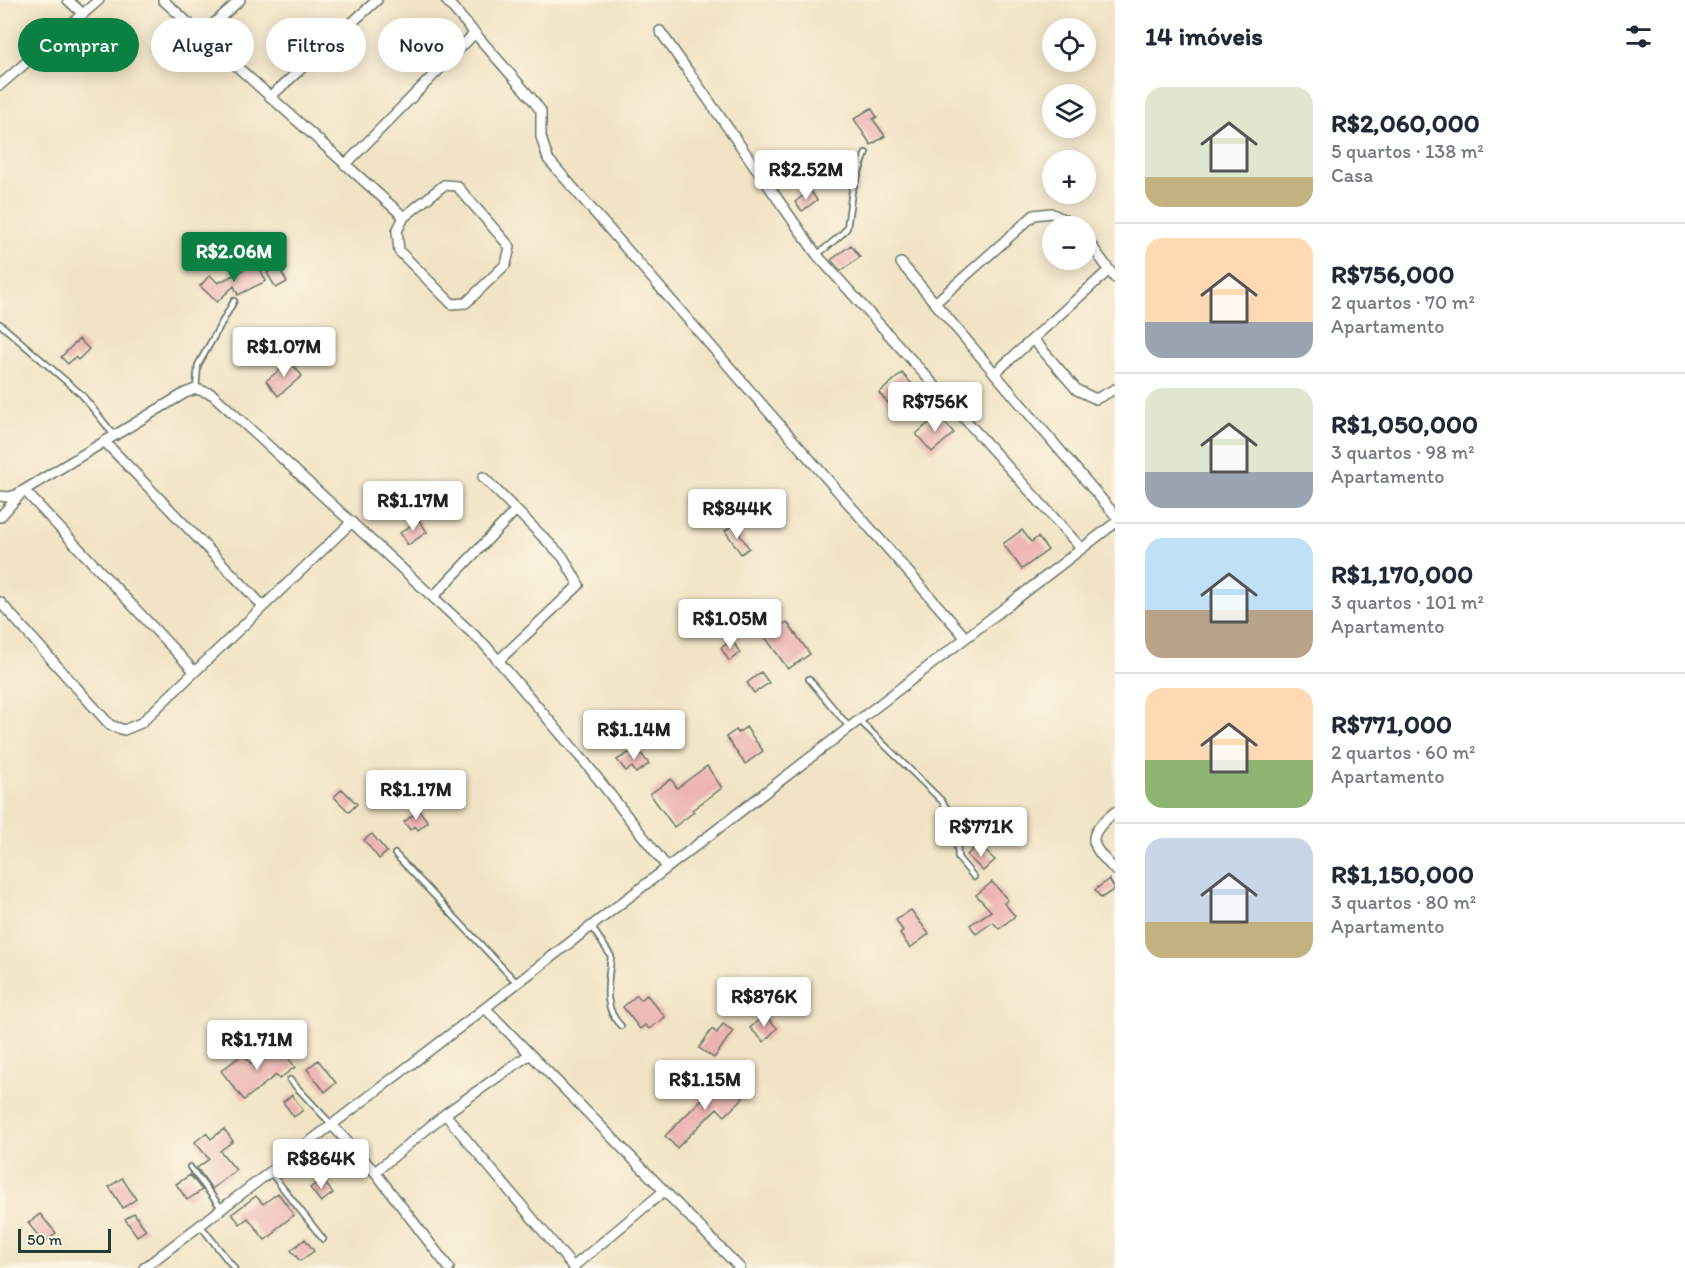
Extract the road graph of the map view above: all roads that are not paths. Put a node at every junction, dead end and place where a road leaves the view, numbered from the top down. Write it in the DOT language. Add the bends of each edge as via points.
graph roads {
  1 [pos="68,0"];
  2 [pos="99,0"];
  3 [pos="163,0"];
  4 [pos="240,0"];
  5 [pos="377,0"];
  6 [pos="446,0"];
  7 [pos="83,14"];
  8 [pos="183,18"];
  9 [pos="220,18"];
  10 [pos="660,31"];
  11 [pos="475,33"];
  12 [pos="242,72"];
  13 [pos="0,86"];
  14 [pos="270,97"];
  15 [pos="866,153"];
  16 [pos="345,165"];
  17 [pos="1057,216"];
  18 [pos="404,217"];
  19 [pos="1096,252"];
  20 [pos="817,255"];
  21 [pos="901,263"];
  22 [pos="1112,274"];
  23 [pos="234,301"];
  24 [pos="935,303"];
  25 [pos="0,324"];
  26 [pos="1033,339"];
  27 [pos="995,373"];
  28 [pos="196,389"];
  29 [pos="1115,389"];
  30 [pos="114,435"];
  31 [pos="104,441"];
  32 [pos="483,477"];
  33 [pos="24,490"];
  34 [pos="0,496"];
  35 [pos="516,510"];
  36 [pos="1115,515"];
  37 [pos="0,517"];
  38 [pos="352,522"];
  39 [pos="1115,523"];
  40 [pos="1081,548"];
  41 [pos="433,597"];
  42 [pos="0,602"];
  43 [pos="263,606"];
  44 [pos="965,637"];
  45 [pos="498,661"];
  46 [pos="194,671"];
  47 [pos="809,679"];
  48 [pos="859,719"];
  49 [pos="849,727"];
  50 [pos="1115,812"];
  51 [pos="395,854"];
  52 [pos="667,867"];
  53 [pos="1115,870"];
  54 [pos="974,877"];
  55 [pos="591,926"];
  56 [pos="517,983"];
  57 [pos="485,1008"];
  58 [pos="621,1026"];
  59 [pos="530,1054"];
  60 [pos="290,1080"];
  61 [pos="445,1114"];
  62 [pos="332,1125"];
  63 [pos="190,1167"];
  64 [pos="270,1172"];
  65 [pos="375,1172"];
  66 [pos="664,1191"];
  67 [pos="222,1209"];
  68 [pos="200,1225"];
  69 [pos="323,1239"];
  70 [pos="573,1267"];
  71 [pos="144,1268"];
  72 [pos="234,1268"];
  73 [pos="450,1268"];
  74 [pos="740,1268"];
  1 -- 7 [label="street"];
  2 -- 7 [label="street"];
  3 -- 8 [label="street"];
  4 -- 9 [label="street"];
  5 -- 14 [label="street"];
  6 -- 11 [label="street"];
  7 -- 13 [label="street"];
  10 -- 20 [label="street"];
  11 -- 16 [label="street"];
  11 -- 44 [label="street" via="540,111 541,137 548,159"];
  12 -- 14 [label="street"];
  14 -- 16 [label="street"];
  15 -- 20 [label="lane" via="852,191 847,228"];
  16 -- 18 [label="street"];
  17 -- 24 [label="street" via="1034,215"];
  18 -- 18 [label="street" via="444,185 457,186 510,247 506,264 466,303 452,304 399,251 397,231"];
  19 -- 22 [label="street"];
  20 -- 40 [label="street"];
  21 -- 24 [label="street"];
  22 -- 26 [label="street"];
  23 -- 28 [label="lane" via="198,365"];
  24 -- 27 [label="street"];
  25 -- 30 [label="lane" via="82,395"];
  26 -- 27 [label="street"];
  26 -- 29 [label="street" via="1077,390 1096,399"];
  27 -- 36 [label="street"];
  28 -- 30 [label="street"];
  28 -- 38 [label="street" via="212,394"];
  30 -- 31 [label="street"];
  31 -- 33 [label="street"];
  31 -- 43 [label="street"];
  32 -- 35 [label="street"];
  33 -- 34 [label="street"];
  33 -- 37 [label="street"];
  33 -- 46 [label="street"];
  35 -- 41 [label="street"];
  35 -- 45 [label="street" via="562,557 579,585"];
  38 -- 41 [label="street"];
  38 -- 43 [label="street"];
  39 -- 40 [label="street"];
  40 -- 44 [label="street"];
  41 -- 45 [label="street"];
  42 -- 46 [label="street" via="110,725 124,730 141,723"];
  43 -- 46 [label="street"];
  44 -- 48 [label="street"];
  45 -- 52 [label="street"];
  47 -- 49 [label="lane"];
  48 -- 49 [label="street"];
  48 -- 54 [label="lane" via="944,805 956,827 958,858"];
  49 -- 52 [label="street"];
  50 -- 53 [label="street" via="1099,826 1093,841"];
  51 -- 56 [label="lane"];
  52 -- 55 [label="street"];
  55 -- 56 [label="street"];
  55 -- 58 [label="lane" via="611,956 608,1002"];
  56 -- 57 [label="street"];
  57 -- 59 [label="street"];
  57 -- 62 [label="street"];
  59 -- 61 [label="street"];
  59 -- 66 [label="street"];
  60 -- 62 [label="lane"];
  61 -- 65 [label="street"];
  61 -- 70 [label="street"];
  62 -- 64 [label="street"];
  62 -- 65 [label="street"];
  63 -- 67 [label="lane"];
  64 -- 67 [label="street"];
  64 -- 69 [label="lane"];
  65 -- 73 [label="street"];
  66 -- 70 [label="street"];
  66 -- 74 [label="street"];
  67 -- 68 [label="street"];
  68 -- 71 [label="street"];
  68 -- 72 [label="lane"];
}
